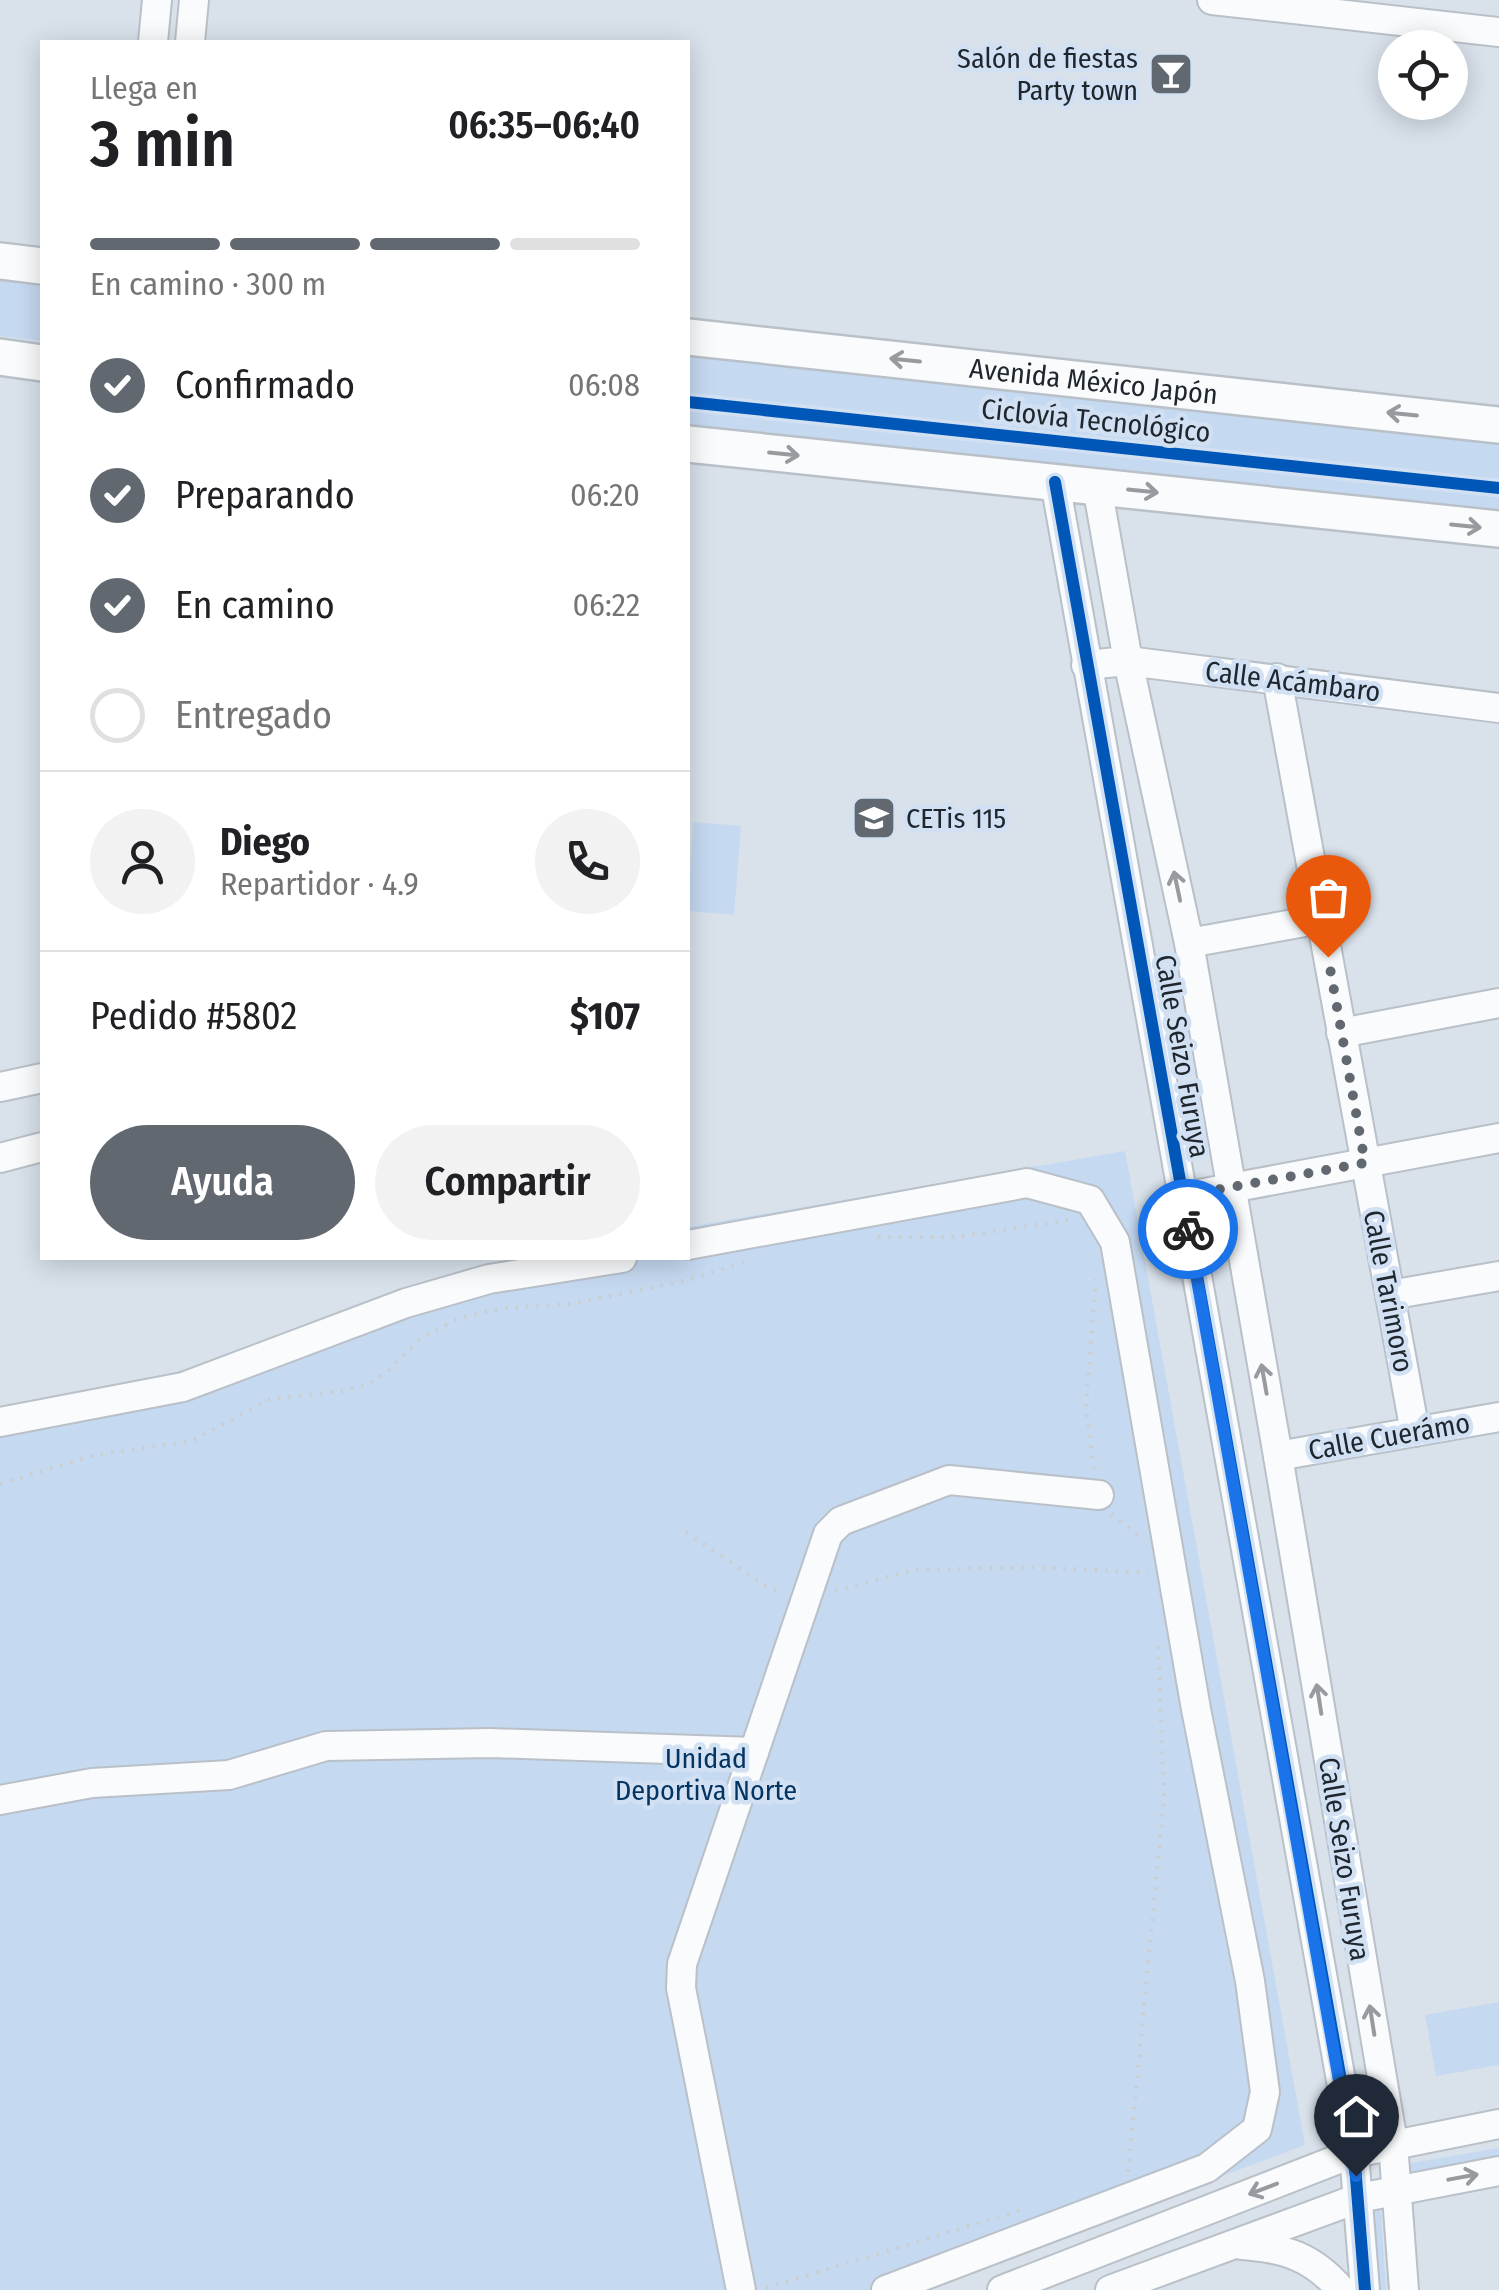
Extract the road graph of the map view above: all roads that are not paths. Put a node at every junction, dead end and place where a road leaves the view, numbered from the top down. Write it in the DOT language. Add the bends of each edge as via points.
graph roads {
  1 [pos="157,0"];
  2 [pos="194,0"];
  3 [pos="1212,0"];
  4 [pos="1499,32"];
  5 [pos="153,40"];
  6 [pos="190,40"];
  7 [pos="0,261"];
  8 [pos="40,266"];
  9 [pos="690,337"];
  10 [pos="0,358"];
  11 [pos="40,363"];
  12 [pos="0,371"];
  13 [pos="40,376"];
  14 [pos="1499,425"];
  15 [pos="690,444"];
  16 [pos="1054,482"];
  17 [pos="1097,486"];
  18 [pos="1499,530"];
  19 [pos="1128,661"];
  20 [pos="1086,665"];
  21 [pos="1277,678"];
  22 [pos="1499,708"];
  23 [pos="1320,919"];
  24 [pos="1189,943"];
  25 [pos="1499,1003"];
  26 [pos="1341,1033"];
  27 [pos="40,1078"];
  28 [pos="0,1086"];
  29 [pos="1499,1138"];
  30 [pos="40,1148"];
  31 [pos="0,1158"];
  32 [pos="1365,1163"];
  33 [pos="1230,1188"];
  34 [pos="1182,1196"];
  35 [pos="690,1245"];
  36 [pos="609,1260"];
  37 [pos="1499,1276"];
  38 [pos="1390,1295"];
  39 [pos="1499,1417"];
  40 [pos="0,1422"];
  41 [pos="1416,1432"];
  42 [pos="1278,1456"];
  43 [pos="1099,1495"];
  44 [pos="754,1752"];
  45 [pos="0,1800"];
  46 [pos="1499,2124"];
  47 [pos="1392,2142"];
  48 [pos="1354,2154"];
  49 [pos="1499,2171"];
  50 [pos="1396,2188"];
  51 [pos="1359,2198"];
  52 [pos="1231,2244"];
  53 [pos="742,2290"];
  54 [pos="886,2290"];
  55 [pos="1002,2290"];
  56 [pos="1110,2290"];
  57 [pos="1341,2290"];
  58 [pos="1365,2290"];
  59 [pos="1404,2290"];
  1 -- 5 [label="street"];
  2 -- 6 [label="street"];
  3 -- 4 [label="street"];
  7 -- 8 [label="main road"];
  14 -- 9 [label="main road, Avenida México Japón, one-way"];
  10 -- 11 [label="main road"];
  12 -- 13 [label="main road"];
  15 -- 16 [label="main road, one-way"];
  16 -- 17 [label="main road"];
  16 -- 20 [label="street, Calle Seizo Furuya"];
  17 -- 18 [label="main road, one-way"];
  17 -- 19 [label="street, Calle Seizo Furuya"];
  19 -- 20 [label="street, Calle Acámbaro"];
  19 -- 21 [label="street, Calle Acámbaro"];
  24 -- 19 [label="street, Calle Seizo Furuya, one-way"];
  20 -- 34 [label="street, Calle Seizo Furuya"];
  21 -- 22 [label="street, Calle Acámbaro"];
  21 -- 23 [label="street, Calle Tarimoro"];
  23 -- 24 [label="street"];
  23 -- 26 [label="street, Calle Tarimoro"];
  24 -- 33 [label="street, Calle Seizo Furuya"];
  25 -- 26 [label="street"];
  26 -- 32 [label="street, Calle Tarimoro"];
  27 -- 28 [label="street"];
  29 -- 32 [label="street"];
  30 -- 31 [label="street"];
  32 -- 33 [label="street"];
  32 -- 38 [label="street, Calle Tarimoro"];
  33 -- 34 [label="street"];
  42 -- 33 [label="street, Calle Seizo Furuya, one-way"];
  34 -- 48 [label="street, Calle Seizo Furuya"];
  35 -- 54 [label="street" via="1027,1183 1090,1200 1114,1242 1250,1981 1265,2092 1257,2129 1207,2168"];
  36 -- 40 [label="street" via="489,1279 406,1303 183,1388"];
  37 -- 38 [label="street"];
  38 -- 41 [label="street, Calle Tarimoro"];
  39 -- 41 [label="street, Calle Cuerámo"];
  41 -- 42 [label="street, Calle Cuerámo"];
  47 -- 42 [label="street, Calle Seizo Furuya, one-way"];
  43 -- 44 [label="street" via="949,1480 841,1520 828,1534"];
  44 -- 45 [label="street" via="490,1743 326,1746 229,1775 92,1783"];
  44 -- 53 [label="street" via="682,1964 681,1988"];
  46 -- 47 [label="street"];
  47 -- 48 [label="street"];
  47 -- 50 [label="street, Calle Seizo Furuya"];
  48 -- 51 [label="street, Calle Seizo Furuya"];
  48 -- 55 [label="street, one-way"];
  50 -- 49 [label="street, one-way"];
  50 -- 51 [label="street"];
  50 -- 59 [label="street, Calle Seizo Furuya"];
  51 -- 52 [label="street"];
  51 -- 58 [label="street, Calle Seizo Furuya"];
  52 -- 56 [label="street"];
  52 -- 57 [label="street" via="1286,2248 1324,2270"];
}
